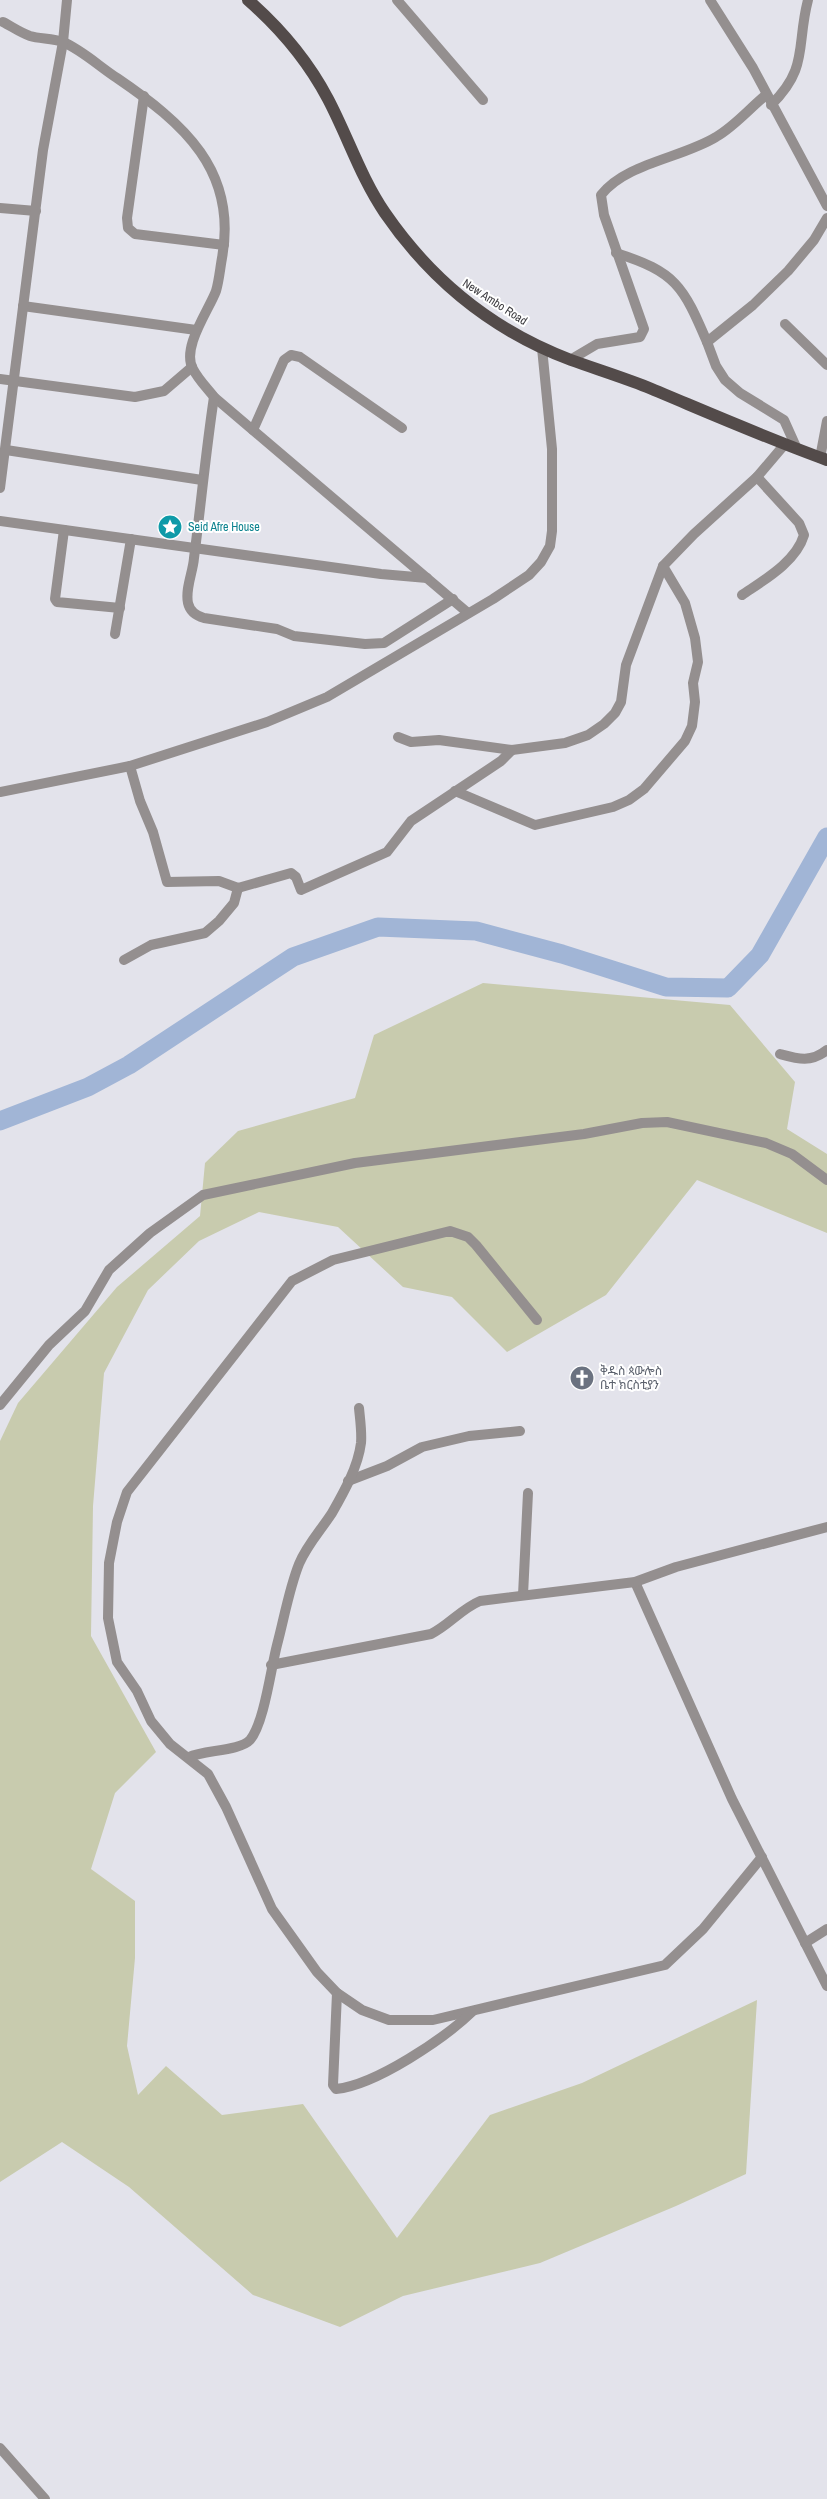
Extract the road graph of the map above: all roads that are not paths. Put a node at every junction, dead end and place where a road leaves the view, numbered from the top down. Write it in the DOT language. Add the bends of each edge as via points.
graph roads {
  1 [pos="67,0"];
  2 [pos="248,0"];
  3 [pos="397,0"];
  4 [pos="710,0"];
  5 [pos="808,0"];
  6 [pos="3,22"];
  7 [pos="63,42"];
  8 [pos="766,95"];
  9 [pos="144,96"];
  10 [pos="483,100"];
  11 [pos="771,105"];
  12 [pos="827,206"];
  13 [pos="0,208"];
  14 [pos="36,211"];
  15 [pos="827,218"];
  16 [pos="224,244"];
  17 [pos="616,253"];
  18 [pos="23,306"];
  19 [pos="785,324"];
  20 [pos="196,330"];
  21 [pos="707,342"];
  22 [pos="542,348"];
  23 [pos="570,360"];
  24 [pos="827,365"];
  25 [pos="192,368"];
  26 [pos="0,379"];
  27 [pos="14,380"];
  28 [pos="214,396"];
  29 [pos="827,421"];
  30 [pos="402,428"];
  31 [pos="253,430"];
  32 [pos="791,447"];
  33 [pos="6,450"];
  34 [pos="824,459"];
  35 [pos="757,477"];
  36 [pos="202,480"];
  37 [pos="0,488"];
  38 [pos="0,521"];
  39 [pos="64,530"];
  40 [pos="131,540"];
  41 [pos="195,547"];
  42 [pos="663,566"];
  43 [pos="426,578"];
  44 [pos="742,595"];
  45 [pos="453,599"];
  46 [pos="120,608"];
  47 [pos="468,613"];
  48 [pos="115,634"];
  49 [pos="398,736"];
  50 [pos="512,750"];
  51 [pos="130,766"];
  52 [pos="455,791"];
  53 [pos="0,792"];
  54 [pos="238,888"];
  55 [pos="124,960"];
  56 [pos="827,1050"];
  57 [pos="780,1054"];
  58 [pos="827,1180"];
  59 [pos="537,1320"];
  60 [pos="0,1405"];
  61 [pos="359,1408"];
  62 [pos="520,1431"];
  63 [pos="348,1481"];
  64 [pos="528,1493"];
  65 [pos="827,1527"];
  66 [pos="635,1582"];
  67 [pos="523,1595"];
  68 [pos="271,1665"];
  69 [pos="188,1757"];
  70 [pos="762,1858"];
  71 [pos="827,1928"];
  72 [pos="805,1943"];
  73 [pos="827,1986"];
  74 [pos="337,1993"];
  75 [pos="474,2010"];
  76 [pos="0,2448"];
  77 [pos="45,2499"];
  1 -- 7 [label="street"];
  2 -- 22 [label="main road, New Ambo Road" via="288,39 310,67 367,183 384,212 424,264 480,312"];
  3 -- 10 [label="street"];
  4 -- 8 [label="street" via="753,68"];
  5 -- 11 [label="street" via="794,76"];
  6 -- 7 [label="street" via="29,35"];
  7 -- 9 [label="street"];
  7 -- 14 [label="street" via="48,114"];
  8 -- 11 [label="street"];
  8 -- 17 [label="street" via="718,137 648,165 608,186 600,202"];
  9 -- 16 [label="street" via="197,144 212,170 226,220"];
  9 -- 16 [label="street" via="128,228 135,234"];
  11 -- 12 [label="street"];
  13 -- 14 [label="street"];
  14 -- 18 [label="street"];
  15 -- 21 [label="street" via="814,240 788,271"];
  16 -- 20 [label="street" via="216,292"];
  17 -- 21 [label="street" via="640,260 668,276 691,303"];
  17 -- 23 [label="street" via="643,333 640,337 597,344"];
  18 -- 20 [label="street"];
  18 -- 27 [label="street"];
  19 -- 24 [label="street"];
  20 -- 25 [label="street"];
  21 -- 32 [label="street" via="725,380 784,420"];
  22 -- 23 [label="main road, New Ambo Road"];
  22 -- 47 [label="street" via="552,449 550,546 529,575"];
  23 -- 32 [label="main road, New Ambo Road" via="634,382"];
  25 -- 27 [label="street" via="164,391 135,397"];
  25 -- 28 [label="street"];
  26 -- 27 [label="street"];
  27 -- 33 [label="street"];
  28 -- 31 [label="street"];
  28 -- 36 [label="street"];
  29 -- 34 [label="street"];
  30 -- 31 [label="street" via="300,357 291,355 284,360"];
  31 -- 43 [label="street"];
  32 -- 34 [label="main road, New Ambo Road"];
  32 -- 35 [label="street"];
  33 -- 36 [label="street"];
  33 -- 37 [label="street"];
  35 -- 42 [label="street"];
  35 -- 44 [label="street" via="799,522 804,535 789,560"];
  36 -- 41 [label="street"];
  38 -- 39 [label="street"];
  39 -- 40 [label="street"];
  39 -- 46 [label="street" via="57,602"];
  40 -- 41 [label="street"];
  40 -- 46 [label="street"];
  41 -- 43 [label="street"];
  41 -- 45 [label="street" via="187,598 190,609 204,618 277,629 294,636 384,643"];
  42 -- 50 [label="street" via="626,665 623,692 615,713 588,735 565,743"];
  42 -- 52 [label="street" via="685,603 695,638 698,662 693,683 695,702 692,726 685,741 644,790 613,807 535,825"];
  43 -- 45 [label="street"];
  45 -- 47 [label="street"];
  46 -- 48 [label="street"];
  47 -- 51 [label="street" via="327,697 267,722"];
  49 -- 50 [label="street" via="411,742 439,740"];
  50 -- 52 [label="street" via="501,761"];
  51 -- 53 [label="street"];
  51 -- 54 [label="street" via="166,882 219,882"];
  52 -- 54 [label="street" via="411,821 387,852 336,875 301,890 296,876 291,873"];
  54 -- 55 [label="street" via="234,903 205,933 150,944"];
  56 -- 57 [label="street" via="818,1057 803,1061"];
  58 -- 60 [label="street" via="792,1154 766,1143 668,1122 654,1122 355,1163 203,1195 150,1233 109,1270 85,1311 49,1345"];
  59 -- 69 [label="street" via="472,1241 450,1231 333,1260 299,1276 245,1339 127,1492 109,1563 108,1618 117,1662 137,1691 151,1720 170,1744"];
  61 -- 63 [label="street" via="361,1442 356,1466"];
  62 -- 63 [label="street" via="469,1436 422,1447 387,1466"];
  63 -- 68 [label="street" via="299,1564"];
  64 -- 67 [label="street"];
  65 -- 66 [label="street" via="676,1566"];
  66 -- 67 [label="street"];
  66 -- 70 [label="street" via="732,1799"];
  67 -- 68 [label="street" via="480,1601 431,1634"];
  68 -- 69 [label="street" via="263,1708 250,1741 241,1746 199,1752"];
  69 -- 74 [label="street" via="208,1774 222,1799 272,1909 317,1972"];
  70 -- 72 [label="street"];
  70 -- 75 [label="street" via="703,1929 665,1965"];
  71 -- 72 [label="street"];
  72 -- 73 [label="street"];
  74 -- 75 [label="street" via="362,2010 389,2020 433,2020"];
  74 -- 75 [label="street" via="333,2085 336,2089 384,2072 457,2026"];
  76 -- 77 [label="street"];
}
